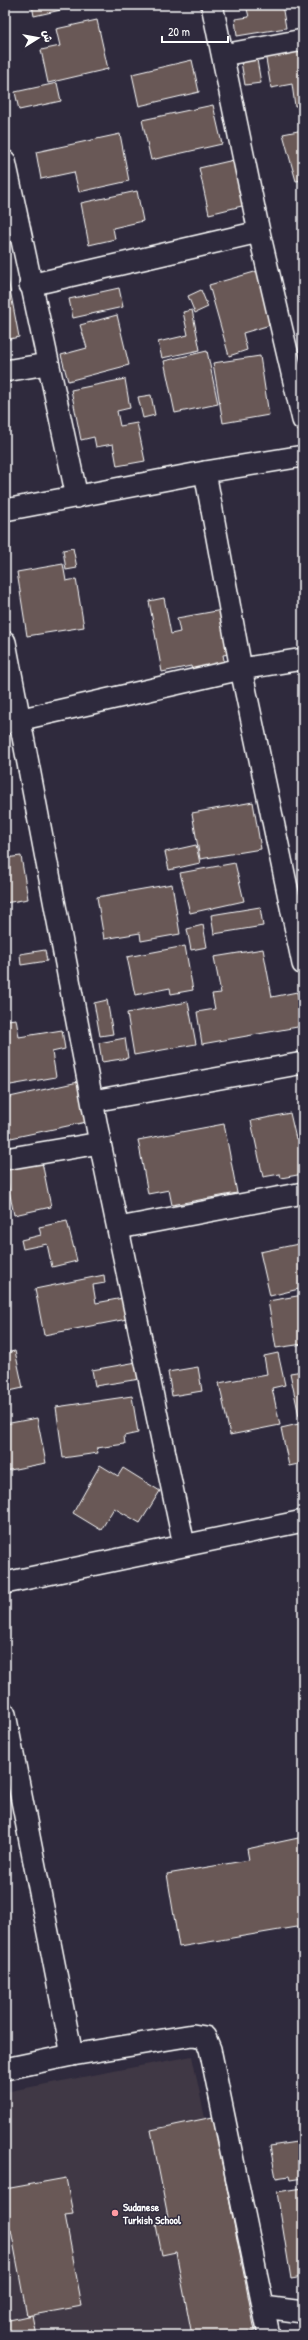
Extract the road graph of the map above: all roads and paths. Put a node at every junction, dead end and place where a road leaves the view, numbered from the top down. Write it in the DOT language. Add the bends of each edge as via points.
graph roads {
  1 [pos="212,5"];
  2 [pos="303,40"];
  3 [pos="223,55"];
  4 [pos="5,161"];
  5 [pos="259,232"];
  6 [pos="30,285"];
  7 [pos="47,364"];
  8 [pos="5,372"];
  9 [pos="303,420"];
  10 [pos="303,456"];
  11 [pos="205,472"];
  12 [pos="77,496"];
  13 [pos="5,510"];
  14 [pos="5,642"];
  15 [pos="303,659"];
  16 [pos="241,669"];
  17 [pos="13,721"];
  18 [pos="303,964"];
  19 [pos="303,1063"];
  20 [pos="93,1101"];
  21 [pos="100,1143"];
  22 [pos="5,1159"];
  23 [pos="303,1193"];
  24 [pos="119,1228"];
  25 [pos="303,1521"];
  26 [pos="184,1546"];
  27 [pos="5,1583"];
  28 [pos="5,1714"];
  29 [pos="72,2055"];
  30 [pos="5,2069"];
  31 [pos="264,2307"];
  32 [pos="303,2312"];
  33 [pos="269,2335"];
  1 -- 3 [label="street"];
  2 -- 3 [label="street"];
  3 -- 5 [label="street"];
  4 -- 6 [label="street"];
  5 -- 6 [label="street"];
  5 -- 9 [label="street"];
  6 -- 7 [label="street"];
  7 -- 8 [label="street"];
  7 -- 12 [label="street"];
  10 -- 11 [label="street"];
  11 -- 12 [label="street"];
  11 -- 16 [label="street"];
  12 -- 13 [label="street"];
  14 -- 17 [label="street"];
  15 -- 16 [label="street"];
  16 -- 17 [label="street"];
  16 -- 18 [label="street"];
  17 -- 20 [label="street"];
  19 -- 20 [label="street"];
  20 -- 21 [label="street"];
  21 -- 22 [label="street"];
  21 -- 24 [label="street"];
  23 -- 24 [label="street"];
  24 -- 26 [label="street"];
  25 -- 26 [label="street"];
  26 -- 27 [label="street"];
  28 -- 29 [label="street"];
  29 -- 30 [label="street"];
  29 -- 31 [label="street" via="193,2035 205,2037 210,2049"];
  31 -- 32 [label="street"];
  31 -- 33 [label="street"];
}
